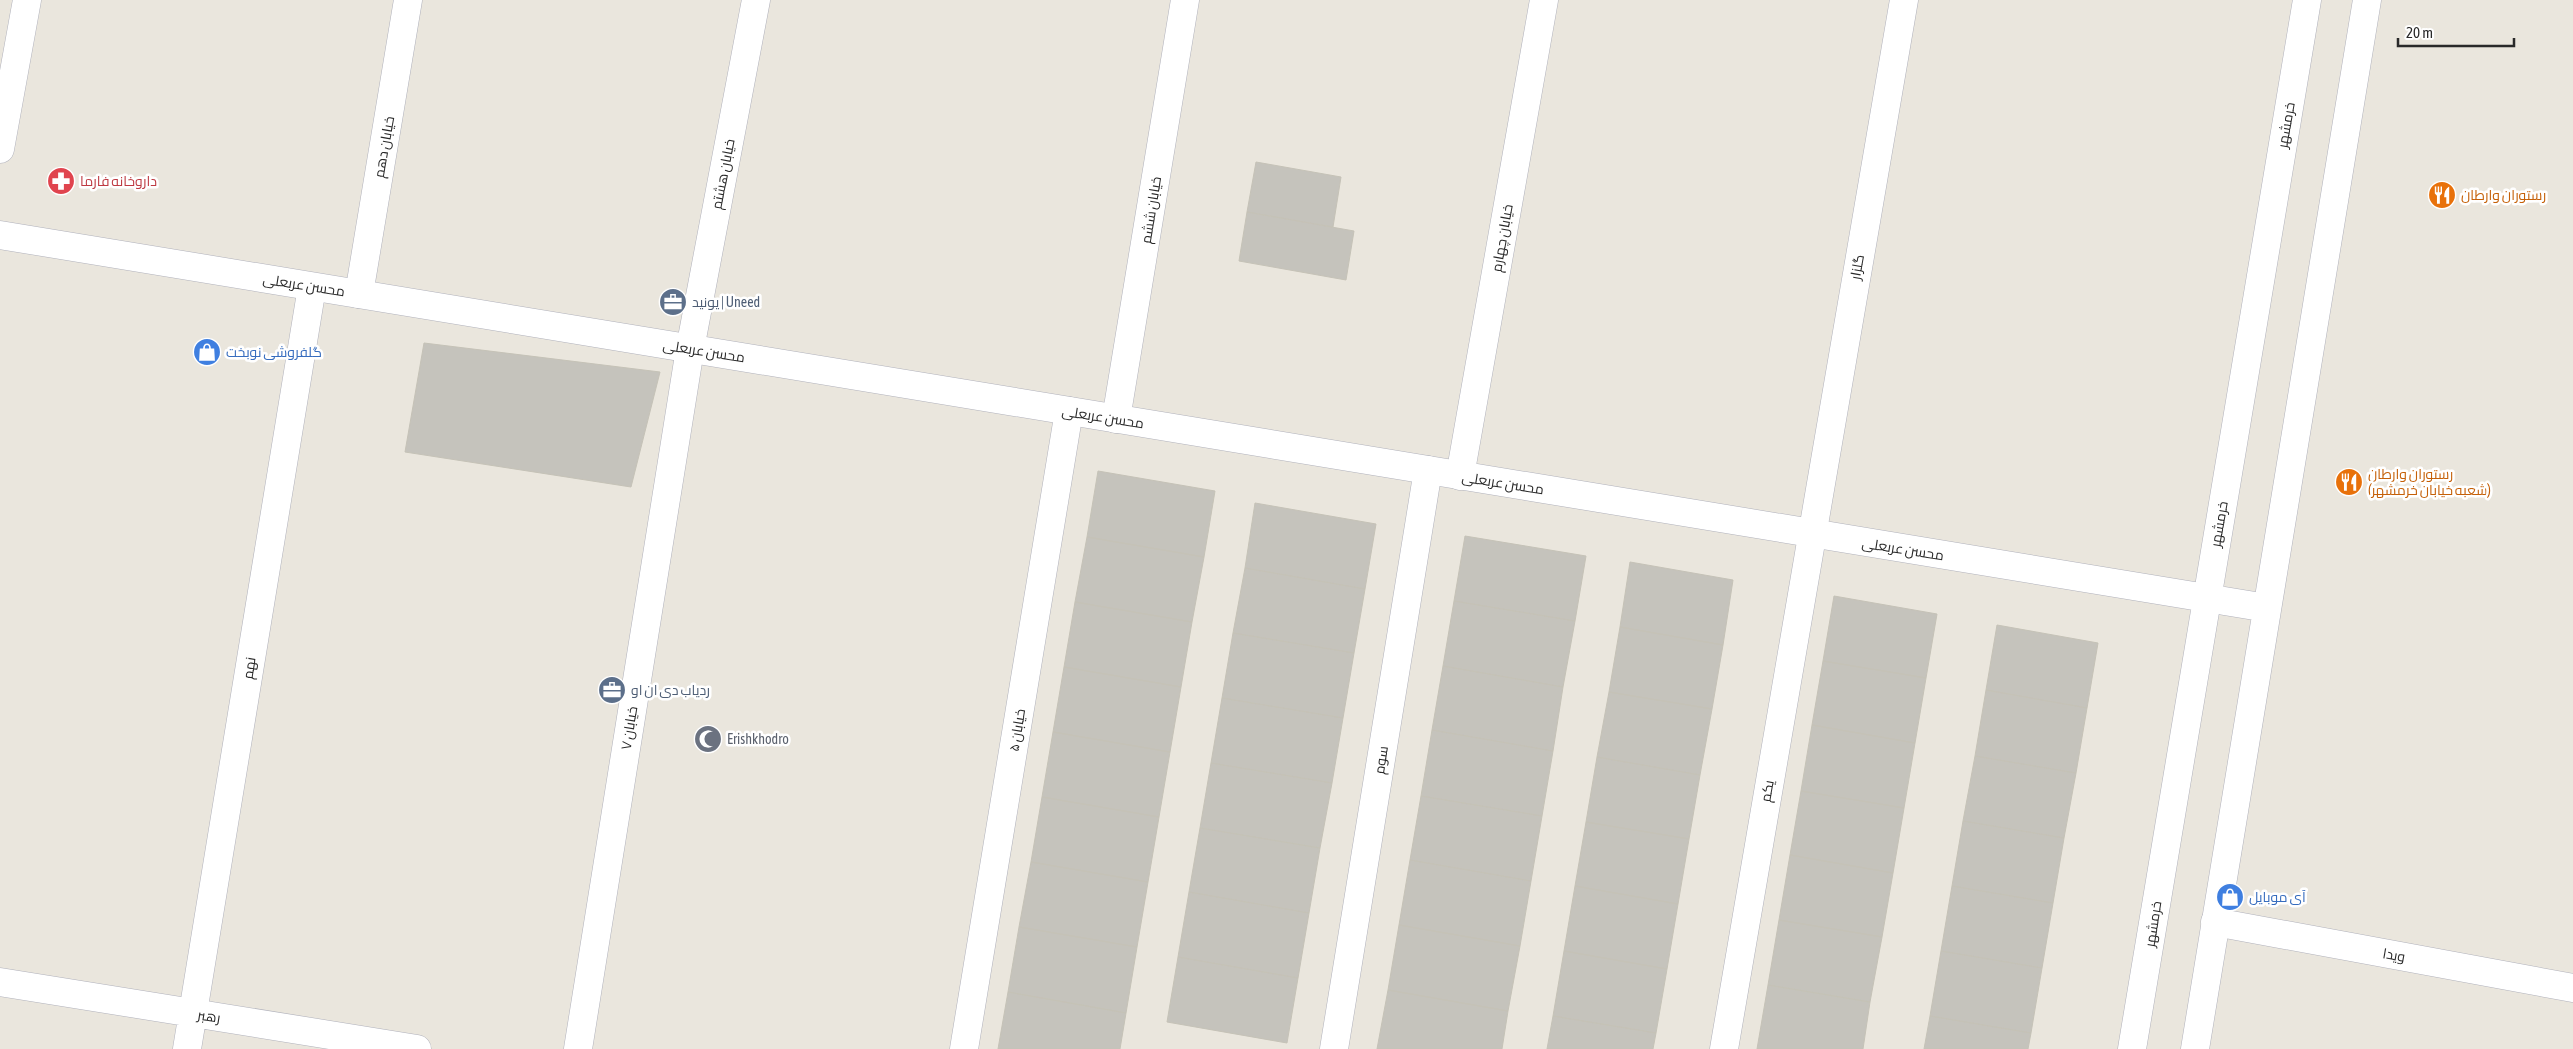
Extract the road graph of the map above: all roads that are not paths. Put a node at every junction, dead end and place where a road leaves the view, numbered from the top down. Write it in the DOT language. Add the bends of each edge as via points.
graph roads {
  1 [pos="27,0"];
  2 [pos="408,0"];
  3 [pos="756,0"];
  4 [pos="1185,0"];
  5 [pos="1544,0"];
  6 [pos="1904,0"];
  7 [pos="2307,0"];
  8 [pos="2366,0"];
  9 [pos="0,148"];
  10 [pos="0,235"];
  11 [pos="312,287"];
  12 [pos="359,294"];
  13 [pos="690,349"];
  14 [pos="1070,412"];
  15 [pos="1116,419"];
  16 [pos="1428,470"];
  17 [pos="1460,476"];
  18 [pos="1811,534"];
  19 [pos="2207,599"];
  20 [pos="2267,608"];
  21 [pos="2215,922"];
  22 [pos="0,982"];
  23 [pos="2573,988"];
  24 [pos="193,1013"];
  25 [pos="187,1049"];
  26 [pos="417,1049"];
  27 [pos="578,1049"];
  28 [pos="964,1049"];
  29 [pos="1334,1049"];
  30 [pos="1724,1049"];
  31 [pos="2132,1049"];
  32 [pos="2195,1049"];
  1 -- 9 [label="street"];
  2 -- 12 [label="street, خیابان دهم"];
  3 -- 13 [label="street, خیابان هشتم"];
  4 -- 15 [label="street, خیابان ششم"];
  5 -- 17 [label="street, خیابان چهارم"];
  6 -- 18 [label="street, گلزار"];
  7 -- 19 [label="street, خرمشهر"];
  8 -- 20 [label="street"];
  10 -- 11 [label="street, محسن عربعلی"];
  11 -- 12 [label="street, محسن عربعلی"];
  11 -- 24 [label="street, نهم"];
  12 -- 13 [label="street, محسن عربعلی"];
  13 -- 14 [label="street, محسن عربعلی"];
  13 -- 27 [label="street, خیابان ۷"];
  14 -- 15 [label="street, محسن عربعلی"];
  14 -- 28 [label="street, خیابان ۵"];
  15 -- 16 [label="street, محسن عربعلی"];
  16 -- 17 [label="street, محسن عربعلی"];
  16 -- 29 [label="street, سوم"];
  17 -- 18 [label="street, محسن عربعلی"];
  18 -- 19 [label="street, محسن عربعلی"];
  18 -- 30 [label="street, یکم"];
  19 -- 20 [label="street, محسن عربعلی"];
  19 -- 31 [label="street, خرمشهر"];
  20 -- 21 [label="street"];
  21 -- 23 [label="street, ویدا"];
  21 -- 32 [label="street"];
  22 -- 24 [label="street, رهبر"];
  24 -- 25 [label="street, نهم"];
  24 -- 26 [label="street, رهبر"];
}
